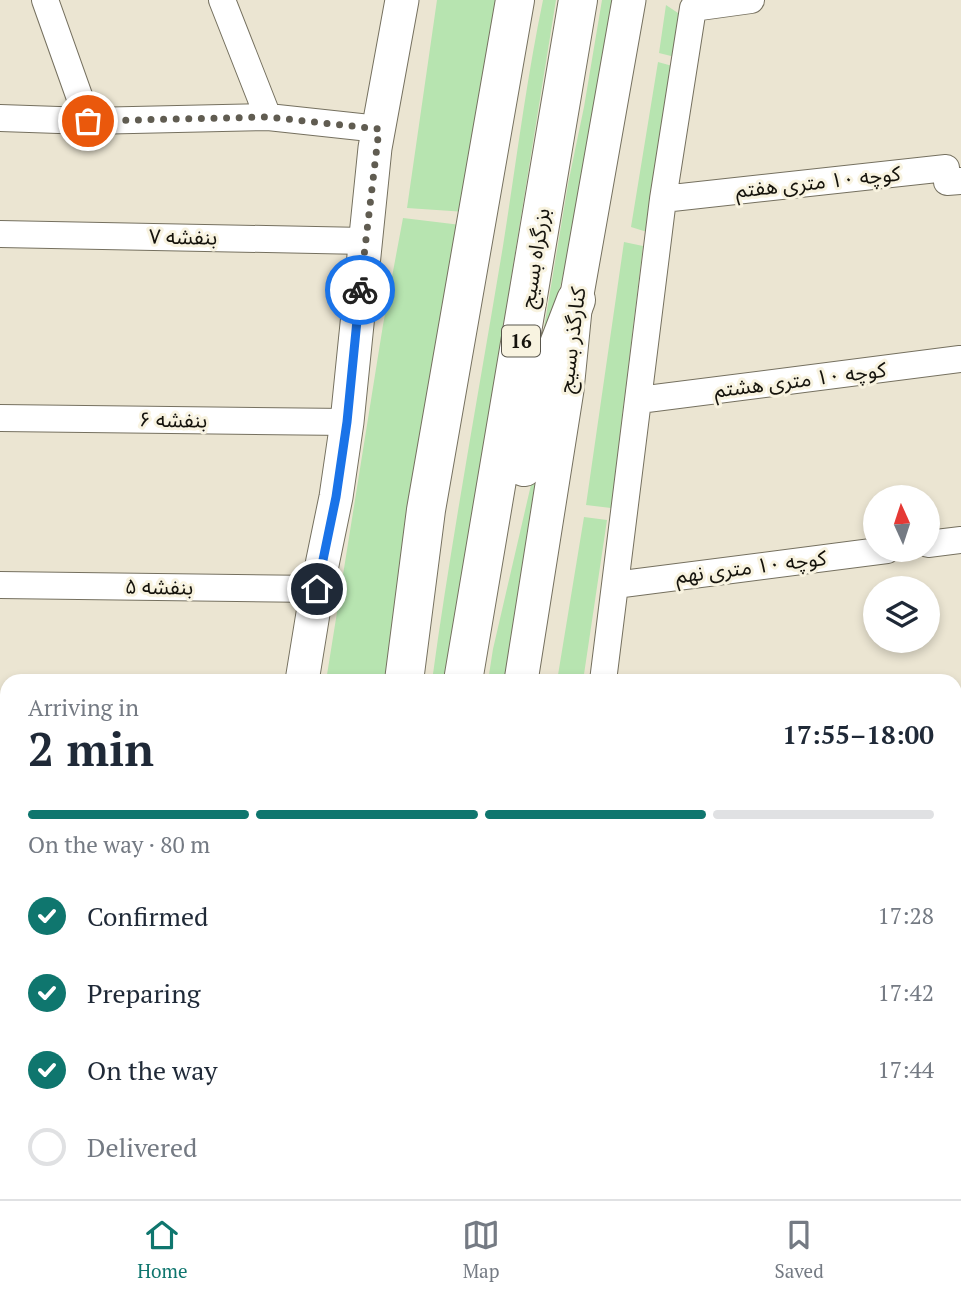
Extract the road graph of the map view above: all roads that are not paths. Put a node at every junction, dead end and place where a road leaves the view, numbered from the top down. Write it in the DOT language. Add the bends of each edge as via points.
graph roads {
  1 [pos="45,0"];
  2 [pos="222,0"];
  3 [pos="402,0"];
  4 [pos="515,0"];
  5 [pos="578,0"];
  6 [pos="629,0"];
  7 [pos="751,0"];
  8 [pos="686,4"];
  9 [pos="268,117"];
  10 [pos="0,118"];
  11 [pos="88,121"];
  12 [pos="379,129"];
  13 [pos="961,181"];
  14 [pos="663,199"];
  15 [pos="0,234"];
  16 [pos="365,240"];
  17 [pos="576,300"];
  18 [pos="960,359"];
  19 [pos="639,400"];
  20 [pos="0,418"];
  21 [pos="347,422"];
  22 [pos="961,540"];
  23 [pos="940,543"];
  24 [pos="863,553"];
  25 [pos="0,585"];
  26 [pos="615,585"];
  27 [pos="317,589"];
  28 [pos="303,674"];
  29 [pos="405,674"];
  30 [pos="464,674"];
  31 [pos="476,674"];
  32 [pos="522,674"];
  33 [pos="604,674"];
  1 -- 11 [label="street"];
  2 -- 9 [label="street"];
  3 -- 12 [label="main road"];
  4 -- 29 [label="highway" via="426,510"];
  5 -- 30 [label="highway, بزرگراه بسیج / 16"];
  6 -- 17 [label="main road, کنارگذر بسیج"];
  7 -- 8 [label="street"];
  8 -- 14 [label="street"];
  9 -- 11 [label="street"];
  9 -- 12 [label="street"];
  10 -- 11 [label="street"];
  12 -- 16 [label="main road"];
  13 -- 14 [label="street, کوچه ۱۰ متری هفتم" via="947,182 946,168"];
  14 -- 19 [label="street"];
  15 -- 16 [label="street, بنفشه ۷"];
  16 -- 21 [label="main road"];
  17 -- 31 [label="highway" via="543,386"];
  17 -- 32 [label="main road, کنارگذر بسیج" via="567,390"];
  18 -- 19 [label="street, کوچه ۱۰ متری هشتم"];
  19 -- 26 [label="street"];
  20 -- 21 [label="street, بنفشه ۶"];
  21 -- 27 [label="main road"];
  22 -- 23 [label="street"];
  24 -- 26 [label="street, کوچه ۱۰ متری نهم"];
  25 -- 27 [label="street, بنفشه ۵"];
  26 -- 33 [label="street"];
  27 -- 28 [label="main road"];
}
